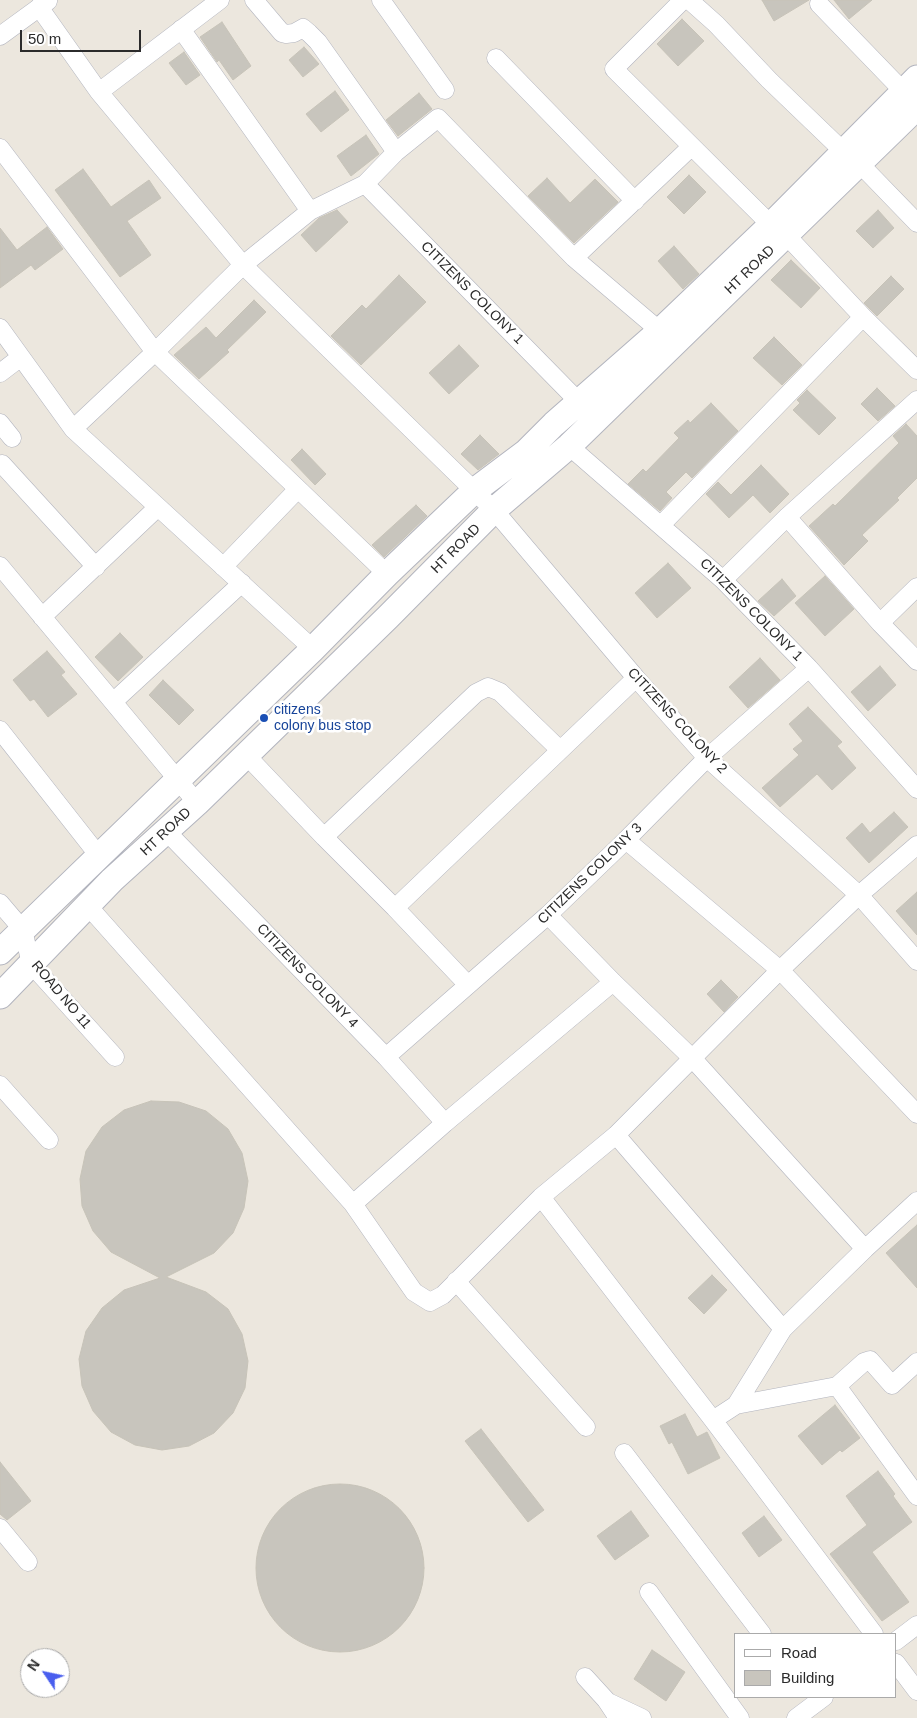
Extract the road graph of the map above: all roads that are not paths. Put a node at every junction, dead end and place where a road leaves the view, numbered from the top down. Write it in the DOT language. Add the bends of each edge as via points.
graph roads {
  1 [pos="220,0"];
  2 [pos="254,0"];
  3 [pos="381,0"];
  4 [pos="683,0"];
  5 [pos="689,0"];
  6 [pos="44,4"];
  7 [pos="820,4"];
  8 [pos="181,29"];
  9 [pos="0,36"];
  10 [pos="496,58"];
  11 [pos="445,90"];
  12 [pos="100,92"];
  13 [pos="913,92"];
  14 [pos="691,147"];
  15 [pos="0,148"];
  16 [pos="396,152"];
  17 [pos="852,157"];
  18 [pos="7,171"];
  19 [pos="364,184"];
  20 [pos="635,201"];
  21 [pos="310,211"];
  22 [pos="917,223"];
  23 [pos="779,230"];
  24 [pos="574,258"];
  25 [pos="243,265"];
  26 [pos="863,317"];
  27 [pos="0,328"];
  28 [pos="660,331"];
  29 [pos="156,352"];
  30 [pos="21,357"];
  31 [pos="917,370"];
  32 [pos="0,373"];
  33 [pos="917,400"];
  34 [pos="579,402"];
  35 [pos="0,423"];
  36 [pos="73,429"];
  37 [pos="12,438"];
  38 [pos="569,446"];
  39 [pos="2,464"];
  40 [pos="298,489"];
  41 [pos="474,491"];
  42 [pos="158,507"];
  43 [pos="494,510"];
  44 [pos="787,517"];
  45 [pos="661,525"];
  46 [pos="0,566"];
  47 [pos="96,567"];
  48 [pos="224,567"];
  49 [pos="387,574"];
  50 [pos="723,580"];
  51 [pos="242,583"];
  52 [pos="917,587"];
  53 [pos="42,617"];
  54 [pos="880,623"];
  55 [pos="313,649"];
  56 [pos="917,661"];
  57 [pos="809,668"];
  58 [pos="636,678"];
  59 [pos="113,702"];
  60 [pos="0,730"];
  61 [pos="560,750"];
  62 [pos="246,755"];
  63 [pos="707,758"];
  64 [pos="178,780"];
  65 [pos="917,790"];
  66 [pos="197,803"];
  67 [pos="167,832"];
  68 [pos="324,837"];
  69 [pos="626,840"];
  70 [pos="917,845"];
  71 [pos="99,856"];
  72 [pos="859,895"];
  73 [pos="0,903"];
  74 [pos="88,906"];
  75 [pos="395,908"];
  76 [pos="548,915"];
  77 [pos="22,930"];
  78 [pos="0,952"];
  79 [pos="917,961"];
  80 [pos="31,964"];
  81 [pos="780,970"];
  82 [pos="614,982"];
  83 [pos="468,985"];
  84 [pos="0,996"];
  85 [pos="115,1057"];
  86 [pos="386,1057"];
  87 [pos="693,1059"];
  88 [pos="0,1085"];
  89 [pos="917,1114"];
  90 [pos="445,1123"];
  91 [pos="616,1136"];
  92 [pos="49,1140"];
  93 [pos="541,1197"];
  94 [pos="917,1201"];
  95 [pos="353,1204"];
  96 [pos="865,1249"];
  97 [pos="456,1281"];
  98 [pos="783,1329"];
  99 [pos="917,1362"];
  100 [pos="837,1386"];
  101 [pos="736,1406"];
  102 [pos="714,1420"];
  103 [pos="586,1427"];
  104 [pos="624,1453"];
  105 [pos="917,1496"];
  106 [pos="0,1528"];
  107 [pos="28,1562"];
  108 [pos="649,1592"];
  109 [pos="917,1625"];
  110 [pos="761,1633"];
  111 [pos="873,1633"];
  112 [pos="897,1640"];
  113 [pos="897,1664"];
  114 [pos="585,1677"];
  115 [pos="917,1690"];
  116 [pos="816,1699"];
  117 [pos="606,1700"];
  118 [pos="618,1718"];
  119 [pos="642,1718"];
  120 [pos="740,1718"];
  121 [pos="796,1718"];
  1 -- 8 [label="street"];
  2 -- 16 [label="street" via="282,32 294,33 303,28 318,42"];
  3 -- 11 [label="street"];
  4 -- 14 [label="street" via="614,70"];
  5 -- 17 [label="street"];
  6 -- 9 [label="street"];
  6 -- 12 [label="street, CITIZENS COLONY 2"];
  7 -- 13 [label="street"];
  8 -- 12 [label="street"];
  8 -- 21 [label="street"];
  10 -- 20 [label="street"];
  12 -- 25 [label="street, CITIZENS COLONY 2"];
  13 -- 17 [label="street, HT ROAD"];
  14 -- 20 [label="street"];
  14 -- 23 [label="street"];
  15 -- 18 [label="street"];
  16 -- 19 [label="street"];
  16 -- 24 [label="street" via="438,118"];
  17 -- 22 [label="street"];
  17 -- 23 [label="street, HT ROAD"];
  18 -- 29 [label="street"];
  19 -- 21 [label="street"];
  19 -- 34 [label="street, CITIZENS COLONY 1"];
  20 -- 24 [label="street"];
  21 -- 25 [label="street"];
  23 -- 26 [label="street"];
  23 -- 28 [label="street, HT ROAD"];
  23 -- 38 [label="street, HT ROAD"];
  24 -- 28 [label="street"];
  25 -- 29 [label="street"];
  25 -- 41 [label="street, CITIZENS COLONY 2"];
  26 -- 31 [label="street"];
  26 -- 45 [label="street"];
  27 -- 30 [label="street"];
  28 -- 34 [label="street, HT ROAD"];
  29 -- 36 [label="street"];
  29 -- 40 [label="street"];
  30 -- 32 [label="street"];
  30 -- 36 [label="street"];
  33 -- 44 [label="street"];
  34 -- 41 [label="street, HT ROAD" via="526,452"];
  35 -- 37 [label="street"];
  36 -- 42 [label="street"];
  38 -- 43 [label="street, HT ROAD"];
  38 -- 45 [label="street, CITIZENS COLONY 1"];
  39 -- 47 [label="street"];
  40 -- 48 [label="street"];
  40 -- 49 [label="street"];
  41 -- 43 [label="street, CITIZENS COLONY 2"];
  41 -- 49 [label="street, HT ROAD"];
  42 -- 47 [label="street"];
  42 -- 48 [label="street"];
  43 -- 58 [label="street, CITIZENS COLONY 2"];
  43 -- 62 [label="street, HT ROAD"];
  44 -- 50 [label="street"];
  44 -- 54 [label="street"];
  45 -- 50 [label="street, CITIZENS COLONY 1"];
  46 -- 53 [label="street"];
  47 -- 53 [label="street"];
  48 -- 51 [label="street"];
  49 -- 55 [label="street, HT ROAD"];
  50 -- 57 [label="street, CITIZENS COLONY 1"];
  51 -- 55 [label="street"];
  51 -- 59 [label="street"];
  52 -- 54 [label="street"];
  53 -- 59 [label="street"];
  54 -- 56 [label="street"];
  55 -- 64 [label="street, HT ROAD"];
  57 -- 63 [label="street, CITIZENS COLONY 3"];
  57 -- 65 [label="street, CITIZENS COLONY 1"];
  58 -- 61 [label="street"];
  58 -- 63 [label="street, CITIZENS COLONY 2"];
  59 -- 64 [label="street"];
  60 -- 71 [label="street"];
  61 -- 68 [label="street" via="500,692 488,687 476,692"];
  61 -- 75 [label="street"];
  62 -- 66 [label="street, HT ROAD"];
  62 -- 68 [label="street"];
  63 -- 69 [label="street, CITIZENS COLONY 3"];
  63 -- 72 [label="street, CITIZENS COLONY 2"];
  64 -- 66 [label="street"];
  64 -- 71 [label="street, HT ROAD"];
  66 -- 67 [label="street, HT ROAD"];
  67 -- 74 [label="street, HT ROAD" via="112,880"];
  67 -- 86 [label="street, CITIZENS COLONY 4"];
  68 -- 75 [label="street"];
  69 -- 76 [label="street, CITIZENS COLONY 3"];
  69 -- 81 [label="street"];
  70 -- 72 [label="street"];
  71 -- 77 [label="street, HT ROAD"];
  72 -- 79 [label="street, CITIZENS COLONY 2"];
  72 -- 81 [label="street"];
  73 -- 77 [label="street, ROAD NO 11"];
  74 -- 80 [label="street, HT ROAD"];
  74 -- 95 [label="street"];
  75 -- 83 [label="street"];
  76 -- 82 [label="street"];
  76 -- 83 [label="street, CITIZENS COLONY 3"];
  77 -- 78 [label="street, HT ROAD"];
  77 -- 80 [label="street, ROAD NO 11"];
  80 -- 84 [label="street, HT ROAD"];
  80 -- 85 [label="street, ROAD NO 11"];
  81 -- 87 [label="street"];
  81 -- 89 [label="street"];
  82 -- 87 [label="street"];
  82 -- 90 [label="street"];
  83 -- 86 [label="street, CITIZENS COLONY 3"];
  86 -- 90 [label="street, CITIZENS COLONY 4"];
  87 -- 91 [label="street"];
  87 -- 96 [label="street"];
  88 -- 92 [label="street"];
  90 -- 95 [label="street"];
  91 -- 93 [label="street"];
  91 -- 98 [label="street"];
  93 -- 97 [label="street"];
  93 -- 102 [label="street"];
  94 -- 96 [label="street"];
  95 -- 97 [label="street" via="414,1292 430,1302 443,1295"];
  96 -- 98 [label="street"];
  97 -- 103 [label="street"];
  98 -- 101 [label="street"];
  99 -- 100 [label="street" via="892,1385 870,1360"];
  100 -- 101 [label="street"];
  100 -- 105 [label="street"];
  101 -- 102 [label="street"];
  102 -- 111 [label="street"];
  104 -- 110 [label="street"];
  106 -- 107 [label="street"];
  108 -- 120 [label="street"];
  109 -- 112 [label="street"];
  113 -- 115 [label="street"];
  114 -- 117 [label="street"];
  116 -- 121 [label="street"];
  117 -- 118 [label="street"];
  117 -- 119 [label="street"];
}
